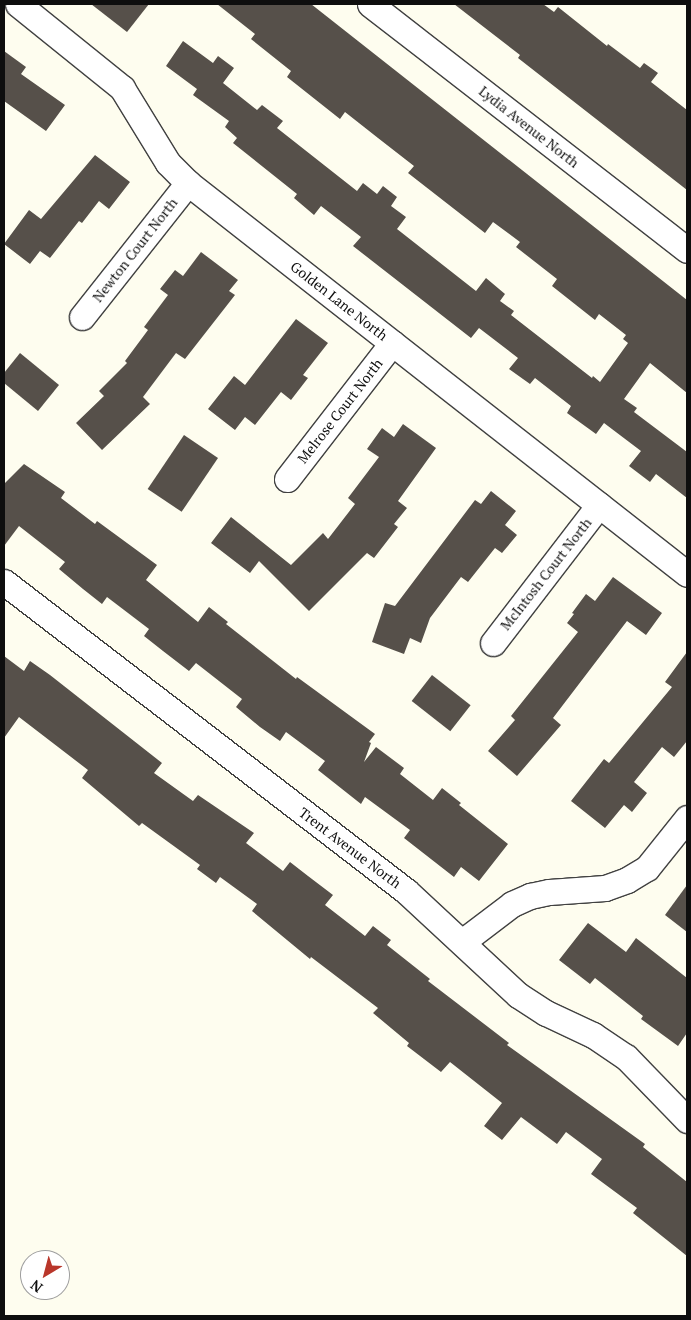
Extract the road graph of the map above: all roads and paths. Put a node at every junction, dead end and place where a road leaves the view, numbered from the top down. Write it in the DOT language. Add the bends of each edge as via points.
graph roads {
  1 [pos="18,4"];
  2 [pos="370,4"];
  3 [pos="188,183"];
  4 [pos="687,250"];
  5 [pos="82,317"];
  6 [pos="392,343"];
  7 [pos="287,479"];
  8 [pos="599,505"];
  9 [pos="687,574"];
  10 [pos="4,582"];
  11 [pos="493,642"];
  12 [pos="687,818"];
  13 [pos="462,942"];
  14 [pos="687,1120"];
  1 -- 3 [label="street, Golden Lane North" via="122,88 168,163"];
  2 -- 4 [label="street, Lydia Avenue North"];
  3 -- 5 [label="street, Newton Court North"];
  3 -- 6 [label="street, Golden Lane North"];
  6 -- 7 [label="street, Melrose Court North"];
  6 -- 8 [label="street, Golden Lane North"];
  8 -- 9 [label="street, Golden Lane North"];
  8 -- 11 [label="street, McIntosh Court North"];
  10 -- 13 [label="street, Trent Avenue North" via="406,891"];
  12 -- 13 [label="street" via="647,868 627,880 605,888 530,896 512,904"];
  13 -- 14 [label="street, Trent Avenue North" via="518,995 546,1013 593,1034 626,1057"];
}
